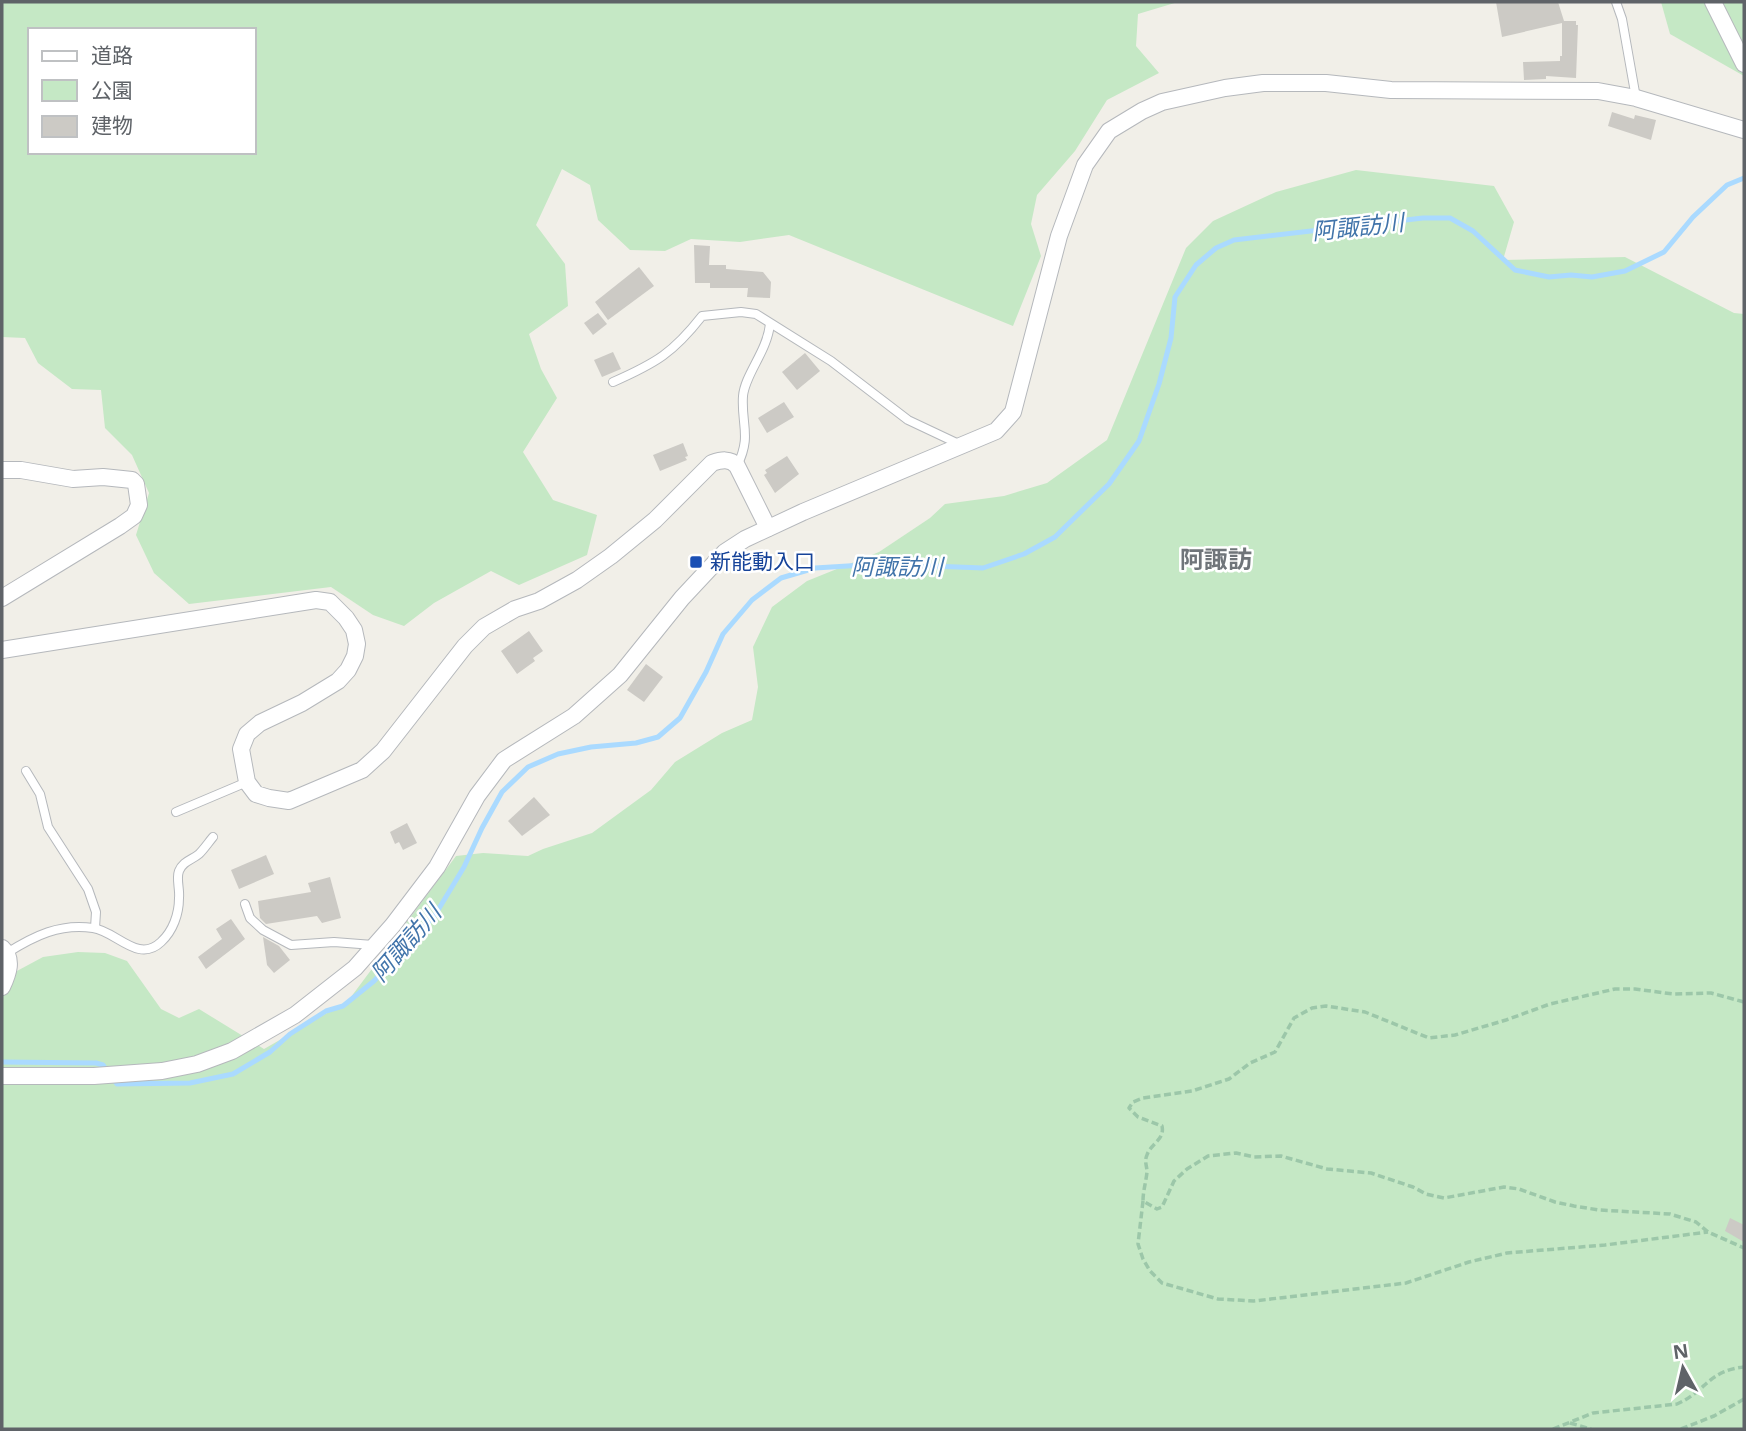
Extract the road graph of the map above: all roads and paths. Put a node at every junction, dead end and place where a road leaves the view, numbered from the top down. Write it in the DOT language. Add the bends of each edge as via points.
graph roads {
  1 [pos="1616,2"];
  2 [pos="1713,2"];
  3 [pos="1744,64"];
  4 [pos="1636,98"];
  5 [pos="1744,130"];
  6 [pos="770,324"];
  7 [pos="613,382"];
  8 [pos="963,446"];
  9 [pos="737,466"];
  10 [pos="2,470"];
  11 [pos="768,528"];
  12 [pos="2,597"];
  13 [pos="2,650"];
  14 [pos="26,771"];
  15 [pos="247,782"];
  16 [pos="176,812"];
  17 [pos="213,837"];
  18 [pos="245,904"];
  19 [pos="94,928"];
  20 [pos="375,946"];
  21 [pos="4,951"];
  22 [pos="2,987"];
  23 [pos="1744,1002"];
  24 [pos="2,1076"];
  25 [pos="1143,1201"];
  26 [pos="1708,1232"];
  27 [pos="1744,1248"];
  28 [pos="1744,1367"];
  29 [pos="1744,1399"];
  30 [pos="1570,1423"];
  31 [pos="1553,1429"];
  32 [pos="1591,1429"];
  33 [pos="1681,1429"];
  1 -- 4 [label="lane"];
  2 -- 3 [label="street"];
  4 -- 5 [label="street"];
  4 -- 8 [label="street" via="1598,91 1391,90 1263,83 1162,102 1142,111 1109,131 1085,165 1059,236 1013,412 996,431"];
  6 -- 7 [label="lane" via="756,314 741,312 702,316 669,352"];
  6 -- 8 [label="lane" via="831,361 908,420"];
  6 -- 9 [label="lane" via="743,395 745,450"];
  8 -- 11 [label="street"];
  9 -- 11 [label="street"];
  9 -- 15 [label="street" via="722,460 712,463 611,556 558,591 484,627 464,646 383,751 362,770 289,802 256,793"];
  10 -- 12 [label="street" via="73,479 132,480 139,505 134,516 120,526"];
  11 -- 20 [label="street" via="725,552 620,675 574,716 504,760 477,796 437,867"];
  13 -- 15 [label="street" via="316,600 330,602 354,630 357,644 348,670 324,691 247,734 240,749"];
  14 -- 19 [label="lane" via="40,794 48,827 88,888 96,912"];
  15 -- 16 [label="lane"];
  17 -- 19 [label="lane" via="198,855 184,862 178,874 176,919 160,943 141,950"];
  18 -- 20 [label="lane" via="250,918 263,930 291,945 334,942"];
  19 -- 21 [label="lane" via="57,929"];
  20 -- 24 [label="street" via="326,993 263,1035 197,1064 94,1076"];
  21 -- 22 [label="street" via="10,966"];
  23 -- 25 [label="path" via="1710,993 1615,989 1550,1004 1455,1035 1429,1038 1365,1012 1312,1008 1294,1018 1275,1052 1229,1079 1133,1102 1129,1108 1138,1117 1156,1122 1164,1131 1147,1153"];
  25 -- 26 [label="path" via="1162,1207 1170,1187 1187,1168 1208,1156 1236,1153 1281,1156 1327,1169 1371,1173 1444,1198 1493,1187 1519,1189 1574,1206 1670,1214 1696,1222"];
  25 -- 26 [label="path" via="1138,1244 1161,1283 1218,1299 1254,1301 1406,1283 1507,1253"];
  26 -- 27 [label="path"];
  28 -- 30 [label="path" via="1721,1371 1677,1404 1593,1413"];
  29 -- 33 [label="path"];
  30 -- 31 [label="path"];
  30 -- 32 [label="path"];
}
